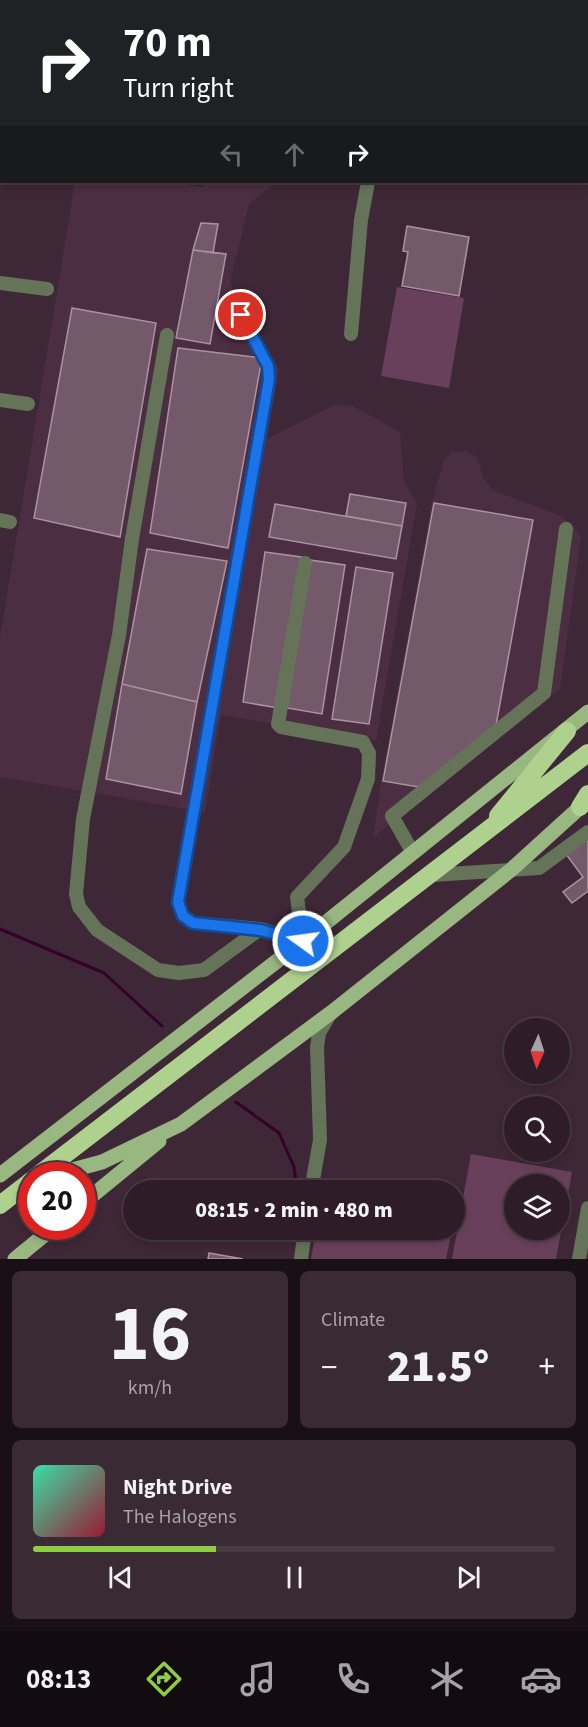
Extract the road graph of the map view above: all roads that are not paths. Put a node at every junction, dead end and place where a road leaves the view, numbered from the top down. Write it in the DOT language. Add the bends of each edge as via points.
graph roads {
  1 [pos="368,183"];
  2 [pos="0,283"];
  3 [pos="47,290"];
  4 [pos="241,315"];
  5 [pos="351,334"];
  6 [pos="167,335"];
  7 [pos="0,400"];
  8 [pos="28,404"];
  9 [pos="566,529"];
  10 [pos="305,563"];
  11 [pos="588,712"];
  12 [pos="567,731"];
  13 [pos="588,753"];
  14 [pos="585,801"];
  15 [pos="588,832"];
  16 [pos="484,834"];
  17 [pos="413,853"];
  18 [pos="512,869"];
  19 [pos="432,875"];
  20 [pos="260,930"];
  21 [pos="303,941"];
  22 [pos="332,1012"];
  23 [pos="181,1124"];
  24 [pos="55,1162"];
  25 [pos="96,1164"];
  26 [pos="0,1175"];
  27 [pos="314,1180"];
  28 [pos="18,1191"];
  29 [pos="96,1193"];
  30 [pos="0,1205"];
  31 [pos="588,1208"];
  32 [pos="38,1240"];
  33 [pos="304,1240"];
  34 [pos="15,1259"];
  35 [pos="301,1259"];
  36 [pos="579,1259"];
  1 -- 5 [label="street"];
  2 -- 3 [label="street"];
  4 -- 20 [label="street" via="268,366 269,379 178,902 183,916 193,923"];
  6 -- 20 [label="street" via="117,646 83,819 76,894 79,907 97,930 158,970 179,973 204,969"];
  7 -- 8 [label="street"];
  9 -- 17 [label="street" via="544,693 392,816"];
  10 -- 21 [label="street" via="278,724 363,742 369,753 368,779 344,847 297,897"];
  11 -- 12 [label="main road"];
  12 -- 16 [label="highway"];
  12 -- 17 [label="main road"];
  13 -- 16 [label="highway"];
  14 -- 18 [label="main road"];
  15 -- 18 [label="street" via="539,868"];
  16 -- 19 [label="highway"];
  17 -- 21 [label="main road"];
  18 -- 19 [label="street"];
  18 -- 22 [label="main road"];
  19 -- 24 [label="highway"];
  20 -- 21 [label="street"];
  21 -- 26 [label="main road"];
  22 -- 23 [label="main road"];
  22 -- 27 [label="street" via="319,1033 317,1047 320,1140"];
  23 -- 25 [label="main road"];
  23 -- 29 [label="main road"];
  28 -- 30 [label="highway"];
  31 -- 36 [label="street"];
  32 -- 34 [label="main road"];
  33 -- 35 [label="street"];
}
